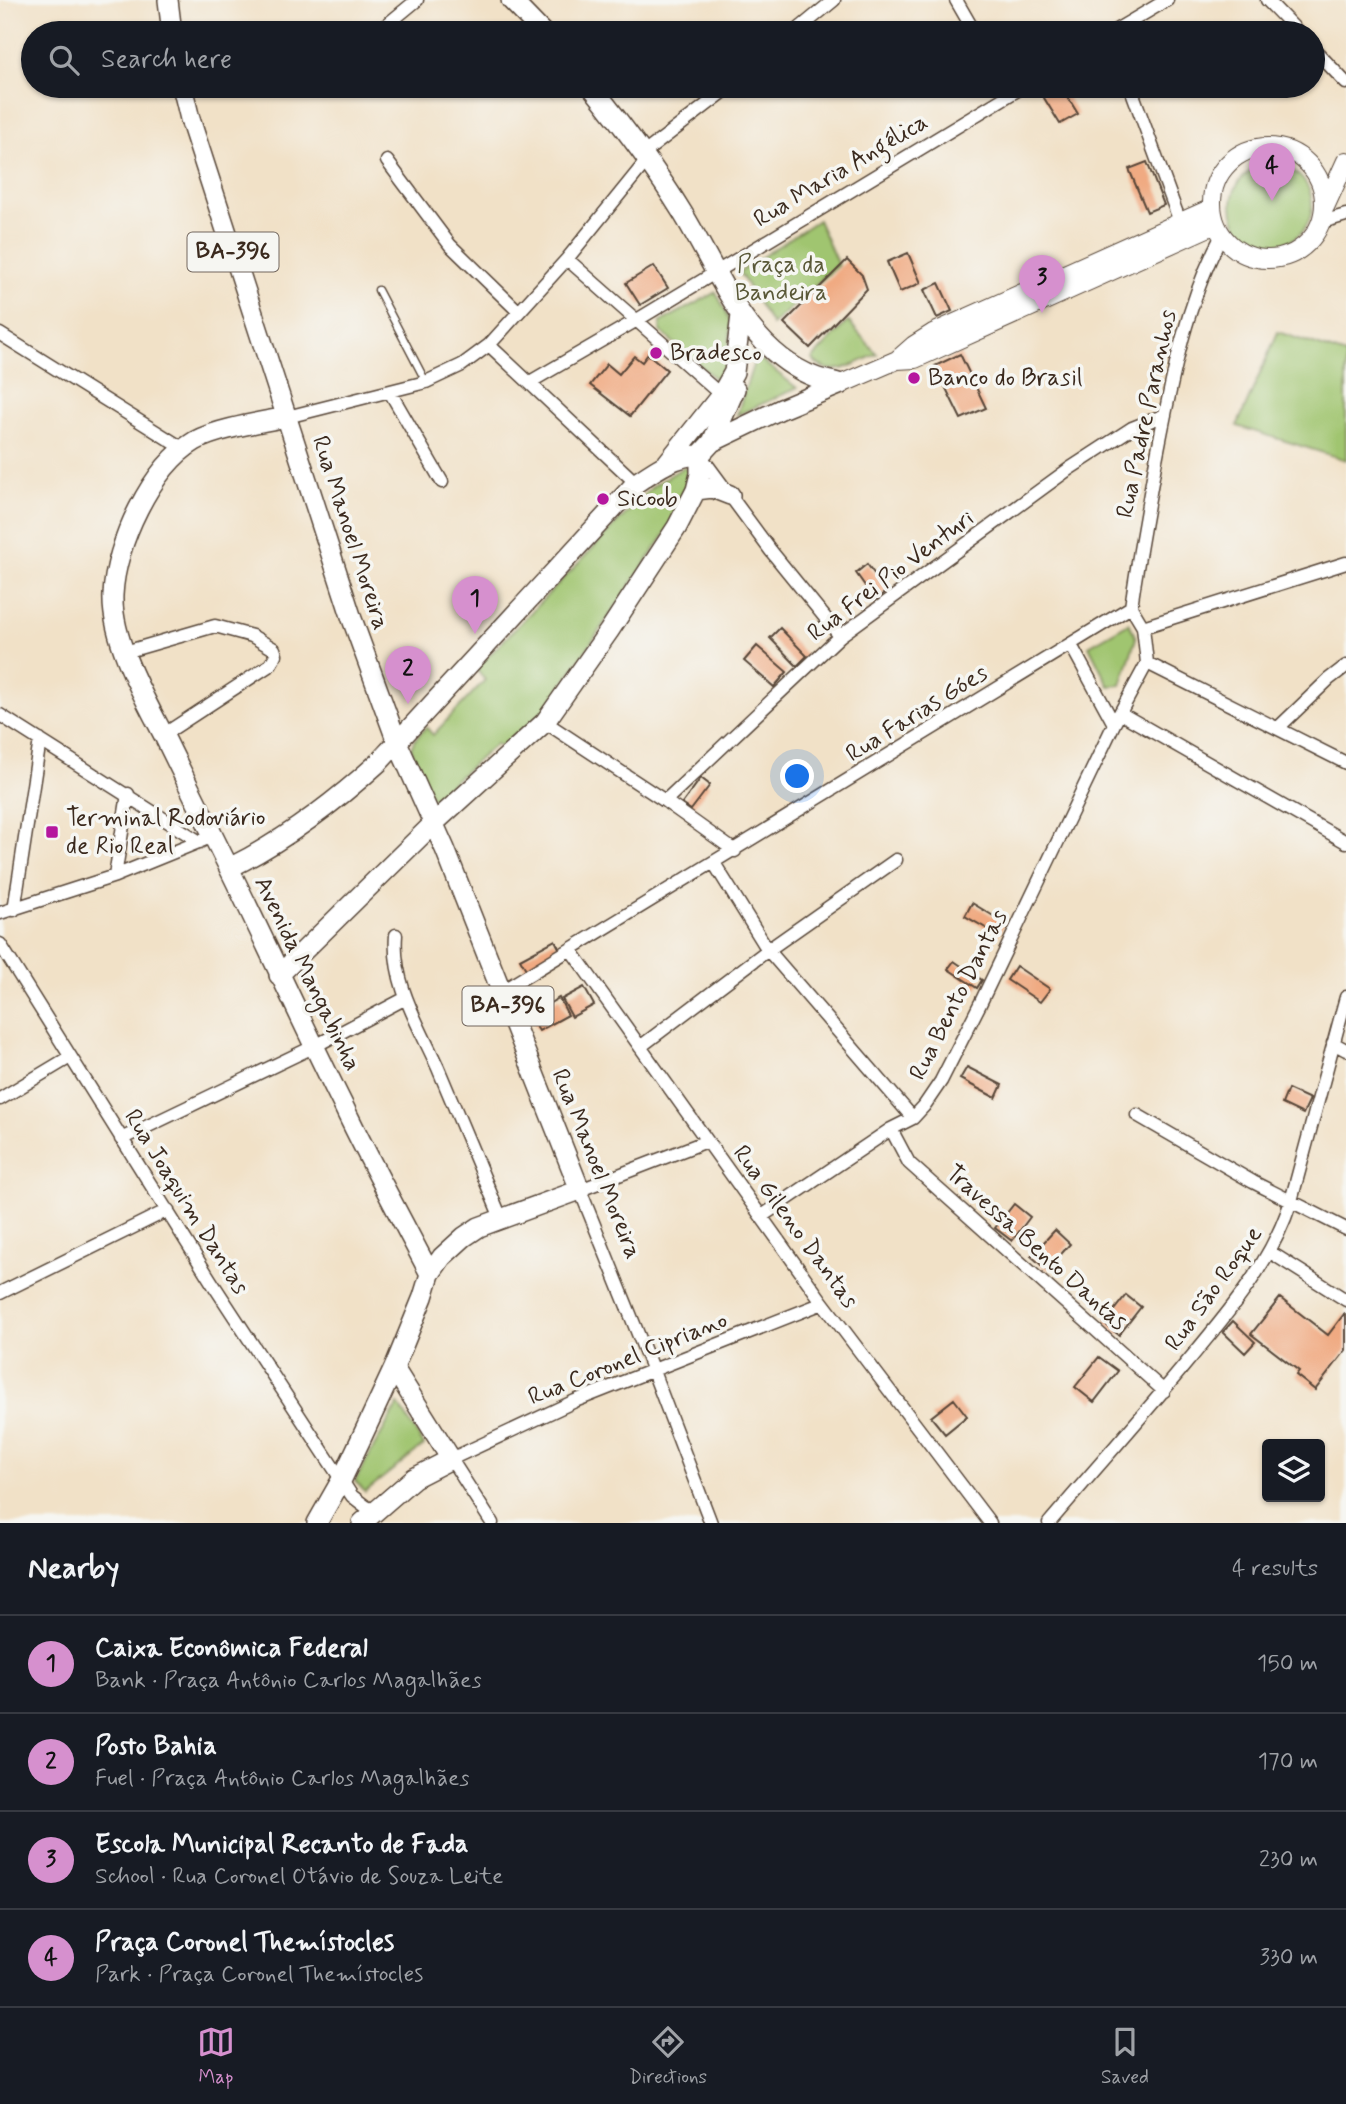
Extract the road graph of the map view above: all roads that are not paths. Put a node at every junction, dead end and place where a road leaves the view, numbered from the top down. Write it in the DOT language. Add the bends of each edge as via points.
graph roads {
  1 [pos="168,0"];
  2 [pos="417,0"];
  3 [pos="511,0"];
  4 [pos="957,0"];
  5 [pos="1167,0"];
  6 [pos="1267,0"];
  7 [pos="831,1"];
  8 [pos="171,21"];
  9 [pos="392,21"];
  10 [pos="531,21"];
  11 [pos="808,21"];
  12 [pos="968,21"];
  13 [pos="1131,21"];
  14 [pos="1287,21"];
  15 [pos="1325,61"];
  16 [pos="1346,83"];
  17 [pos="185,98"];
  18 [pos="600,98"];
  19 [pos="716,98"];
  20 [pos="995,98"];
  21 [pos="1134,98"];
  22 [pos="1346,153"];
  23 [pos="646,156"];
  24 [pos="387,161"];
  25 [pos="1346,161"];
  26 [pos="1315,171"];
  27 [pos="1323,215"];
  28 [pos="1346,215"];
  29 [pos="1216,222"];
  30 [pos="1183,229"];
  31 [pos="567,259"];
  32 [pos="716,271"];
  33 [pos="378,290"];
  34 [pos="518,311"];
  35 [pos="741,315"];
  36 [pos="637,320"];
  37 [pos="0,334"];
  38 [pos="489,345"];
  39 [pos="734,372"];
  40 [pos="426,382"];
  41 [pos="530,382"];
  42 [pos="841,384"];
  43 [pos="390,392"];
  44 [pos="721,396"];
  45 [pos="1165,415"];
  46 [pos="287,417"];
  47 [pos="184,449"];
  48 [pos="706,449"];
  49 [pos="666,464"];
  50 [pos="442,482"];
  51 [pos="636,483"];
  52 [pos="696,490"];
  53 [pos="730,495"];
  54 [pos="1346,562"];
  55 [pos="1131,607"];
  56 [pos="1143,627"];
  57 [pos="840,636"];
  58 [pos="1070,645"];
  59 [pos="125,652"];
  60 [pos="1147,663"];
  61 [pos="1346,666"];
  62 [pos="0,715"];
  63 [pos="1117,718"];
  64 [pos="545,722"];
  65 [pos="1278,727"];
  66 [pos="163,735"];
  67 [pos="40,740"];
  68 [pos="397,742"];
  69 [pos="1346,763"];
  70 [pos="128,794"];
  71 [pos="665,801"];
  72 [pos="433,824"];
  73 [pos="207,839"];
  74 [pos="1346,842"];
  75 [pos="735,851"];
  76 [pos="896,860"];
  77 [pos="714,863"];
  78 [pos="229,868"];
  79 [pos="115,876"];
  80 [pos="14,909"];
  81 [pos="0,913"];
  82 [pos="396,935"];
  83 [pos="0,944"];
  84 [pos="571,950"];
  85 [pos="768,950"];
  86 [pos="279,975"];
  87 [pos="502,991"];
  88 [pos="1346,997"];
  89 [pos="405,998"];
  90 [pos="1333,1043"];
  91 [pos="315,1046"];
  92 [pos="640,1047"];
  93 [pos="1346,1050"];
  94 [pos="70,1057"];
  95 [pos="0,1099"];
  96 [pos="1136,1115"];
  97 [pos="913,1118"];
  98 [pos="891,1129"];
  99 [pos="121,1139"];
  100 [pos="707,1141"];
  101 [pos="580,1190"];
  102 [pos="1291,1200"];
  103 [pos="168,1210"];
  104 [pos="762,1216"];
  105 [pos="501,1218"];
  106 [pos="1346,1229"];
  107 [pos="1270,1252"];
  108 [pos="429,1274"];
  109 [pos="0,1293"];
  110 [pos="1346,1300"];
  111 [pos="823,1303"];
  112 [pos="394,1368"];
  113 [pos="653,1371"];
  114 [pos="1164,1391"];
  115 [pos="451,1459"];
  116 [pos="342,1479"];
  117 [pos="369,1517"];
  118 [pos="317,1523"];
  119 [pos="492,1523"];
  120 [pos="711,1523"];
  121 [pos="990,1523"];
  122 [pos="1049,1523"];
  1 -- 8 [label="main road"];
  2 -- 9 [label="street"];
  3 -- 10 [label="main road"];
  4 -- 12 [label="street"];
  5 -- 13 [label="street"];
  6 -- 14 [label="street"];
  7 -- 11 [label="street"];
  15 -- 16 [label="street"];
  17 -- 46 [label="main road, BA-396"];
  18 -- 23 [label="main road"];
  19 -- 23 [label="street"];
  20 -- 32 [label="street, Rua Maria Angélica"];
  21 -- 30 [label="street"];
  22 -- 26 [label="street" via="1326,170"];
  23 -- 31 [label="street"];
  23 -- 32 [label="main road"];
  24 -- 34 [label="street" via="450,245"];
  25 -- 27 [label="street"];
  26 -- 27 [label="street" via="1323,188"];
  26 -- 29 [label="street" via="1285,149 1249,150 1220,173 1213,190"];
  27 -- 28 [label="street"];
  27 -- 29 [label="street" via="1314,238 1301,250 1267,260 1234,248"];
  29 -- 30 [label="street"];
  29 -- 45 [label="street, Rua Padre Paranhos"];
  30 -- 42 [label="street" via="915,359 897,360"];
  31 -- 34 [label="street"];
  31 -- 36 [label="street"];
  32 -- 35 [label="main road"];
  32 -- 36 [label="street"];
  33 -- 40 [label="lane"];
  34 -- 38 [label="street"];
  35 -- 39 [label="main road"];
  35 -- 42 [label="main road" via="786,359 814,377"];
  36 -- 41 [label="street"];
  36 -- 44 [label="street"];
  37 -- 47 [label="street"];
  38 -- 40 [label="street" via="462,365"];
  38 -- 41 [label="street"];
  39 -- 44 [label="main road"];
  39 -- 48 [label="main road" via="736,388"];
  40 -- 43 [label="street"];
  41 -- 51 [label="street"];
  42 -- 48 [label="main road" via="781,408"];
  43 -- 46 [label="street"];
  43 -- 50 [label="street"];
  44 -- 49 [label="main road"];
  45 -- 55 [label="street, Rua Padre Paranhos"];
  45 -- 57 [label="street, Rua Frei Pio Venturi" via="1132,428 1069,469"];
  46 -- 47 [label="main road, Avenida Mangabinha" via="211,435"];
  46 -- 68 [label="main road, Rua Manoel Moreira / BA-396"];
  47 -- 59 [label="main road, Avenida Mangabinha" via="165,469 127,529 113,596 115,623"];
  48 -- 49 [label="main road"];
  48 -- 52 [label="main road"];
  48 -- 53 [label="street"];
  49 -- 51 [label="main road"];
  51 -- 68 [label="main road"];
  52 -- 53 [label="main road" via="712,488"];
  52 -- 64 [label="main road" via="636,591"];
  53 -- 57 [label="street"];
  54 -- 56 [label="street"];
  55 -- 56 [label="street"];
  55 -- 58 [label="street, Rua Farias Góes"];
  56 -- 60 [label="street"];
  57 -- 71 [label="street, Rua Frei Pio Venturi"];
  58 -- 63 [label="street"];
  58 -- 75 [label="street, Rua Farias Góes"];
  59 -- 66 [label="main road, Avenida Mangabinha"];
  59 -- 66 [label="street" via="215,626 252,636 274,649 270,665"];
  60 -- 63 [label="street, Rua Bento Dantas"];
  60 -- 65 [label="street"];
  61 -- 65 [label="street"];
  62 -- 67 [label="street"];
  63 -- 74 [label="street"];
  63 -- 97 [label="street, Rua Bento Dantas" via="975,1015 941,1081"];
  64 -- 71 [label="street"];
  64 -- 72 [label="main road"];
  65 -- 69 [label="street"];
  66 -- 73 [label="main road, Avenida Mangabinha"];
  67 -- 70 [label="street"];
  67 -- 80 [label="street"];
  68 -- 72 [label="main road, BA-396"];
  68 -- 78 [label="main road" via="325,807"];
  70 -- 73 [label="street"];
  70 -- 79 [label="street"];
  71 -- 75 [label="street"];
  72 -- 86 [label="main road"];
  72 -- 87 [label="main road, Rua Manoel Moreira / BA-396"];
  73 -- 78 [label="main road, Avenida Mangabinha"];
  73 -- 79 [label="street"];
  75 -- 77 [label="street, Rua Farias Góes"];
  76 -- 85 [label="street"];
  77 -- 84 [label="street, Rua Farias Góes"];
  77 -- 85 [label="street"];
  78 -- 86 [label="main road, Avenida Mangabinha"];
  79 -- 80 [label="street"];
  80 -- 81 [label="street"];
  82 -- 89 [label="street"];
  83 -- 94 [label="street, Rua Joaquim Dantas"];
  84 -- 87 [label="street, Rua Farias Góes"];
  84 -- 92 [label="street, Rua Gileno Dantas"];
  85 -- 92 [label="street"];
  85 -- 97 [label="street"];
  86 -- 91 [label="main road, Avenida Mangabinha"];
  87 -- 101 [label="main road, Rua Manoel Moreira / BA-396"];
  88 -- 90 [label="street, Rua São Roque"];
  89 -- 91 [label="street"];
  89 -- 105 [label="street"];
  90 -- 93 [label="street"];
  90 -- 102 [label="street, Rua São Roque"];
  91 -- 99 [label="street"];
  91 -- 108 [label="main road, Avenida Mangabinha"];
  92 -- 100 [label="street, Rua Gileno Dantas"];
  94 -- 95 [label="street"];
  94 -- 99 [label="street, Rua Joaquim Dantas"];
  96 -- 102 [label="street"];
  97 -- 98 [label="street, Rua Bento Dantas"];
  98 -- 104 [label="street, Rua Bento Dantas"];
  98 -- 114 [label="street, Travessa Bento Dantas" via="909,1163"];
  99 -- 103 [label="street, Rua Joaquim Dantas"];
  100 -- 101 [label="street"];
  100 -- 104 [label="street, Rua Gileno Dantas"];
  101 -- 105 [label="main road"];
  101 -- 113 [label="street, Rua Manoel Moreira"];
  102 -- 106 [label="street"];
  102 -- 107 [label="street, Rua São Roque"];
  103 -- 109 [label="street"];
  103 -- 116 [label="street, Rua Joaquim Dantas"];
  104 -- 111 [label="street, Rua Gileno Dantas"];
  105 -- 108 [label="main road" via="464,1237"];
  107 -- 110 [label="street"];
  107 -- 114 [label="street, Rua São Roque"];
  108 -- 112 [label="main road"];
  111 -- 113 [label="street, Rua Coronel Cipriano"];
  111 -- 121 [label="street, Rua Gileno Dantas"];
  112 -- 115 [label="main road"];
  112 -- 116 [label="main road"];
  113 -- 115 [label="street, Rua Coronel Cipriano" via="575,1401"];
  113 -- 120 [label="street, Rua Manoel Moreira"];
  114 -- 122 [label="street, Rua São Roque"];
  115 -- 117 [label="main road" via="414,1478"];
  115 -- 119 [label="street"];
  116 -- 117 [label="street, Rua Joaquim Dantas"];
  116 -- 118 [label="main road"];
}
